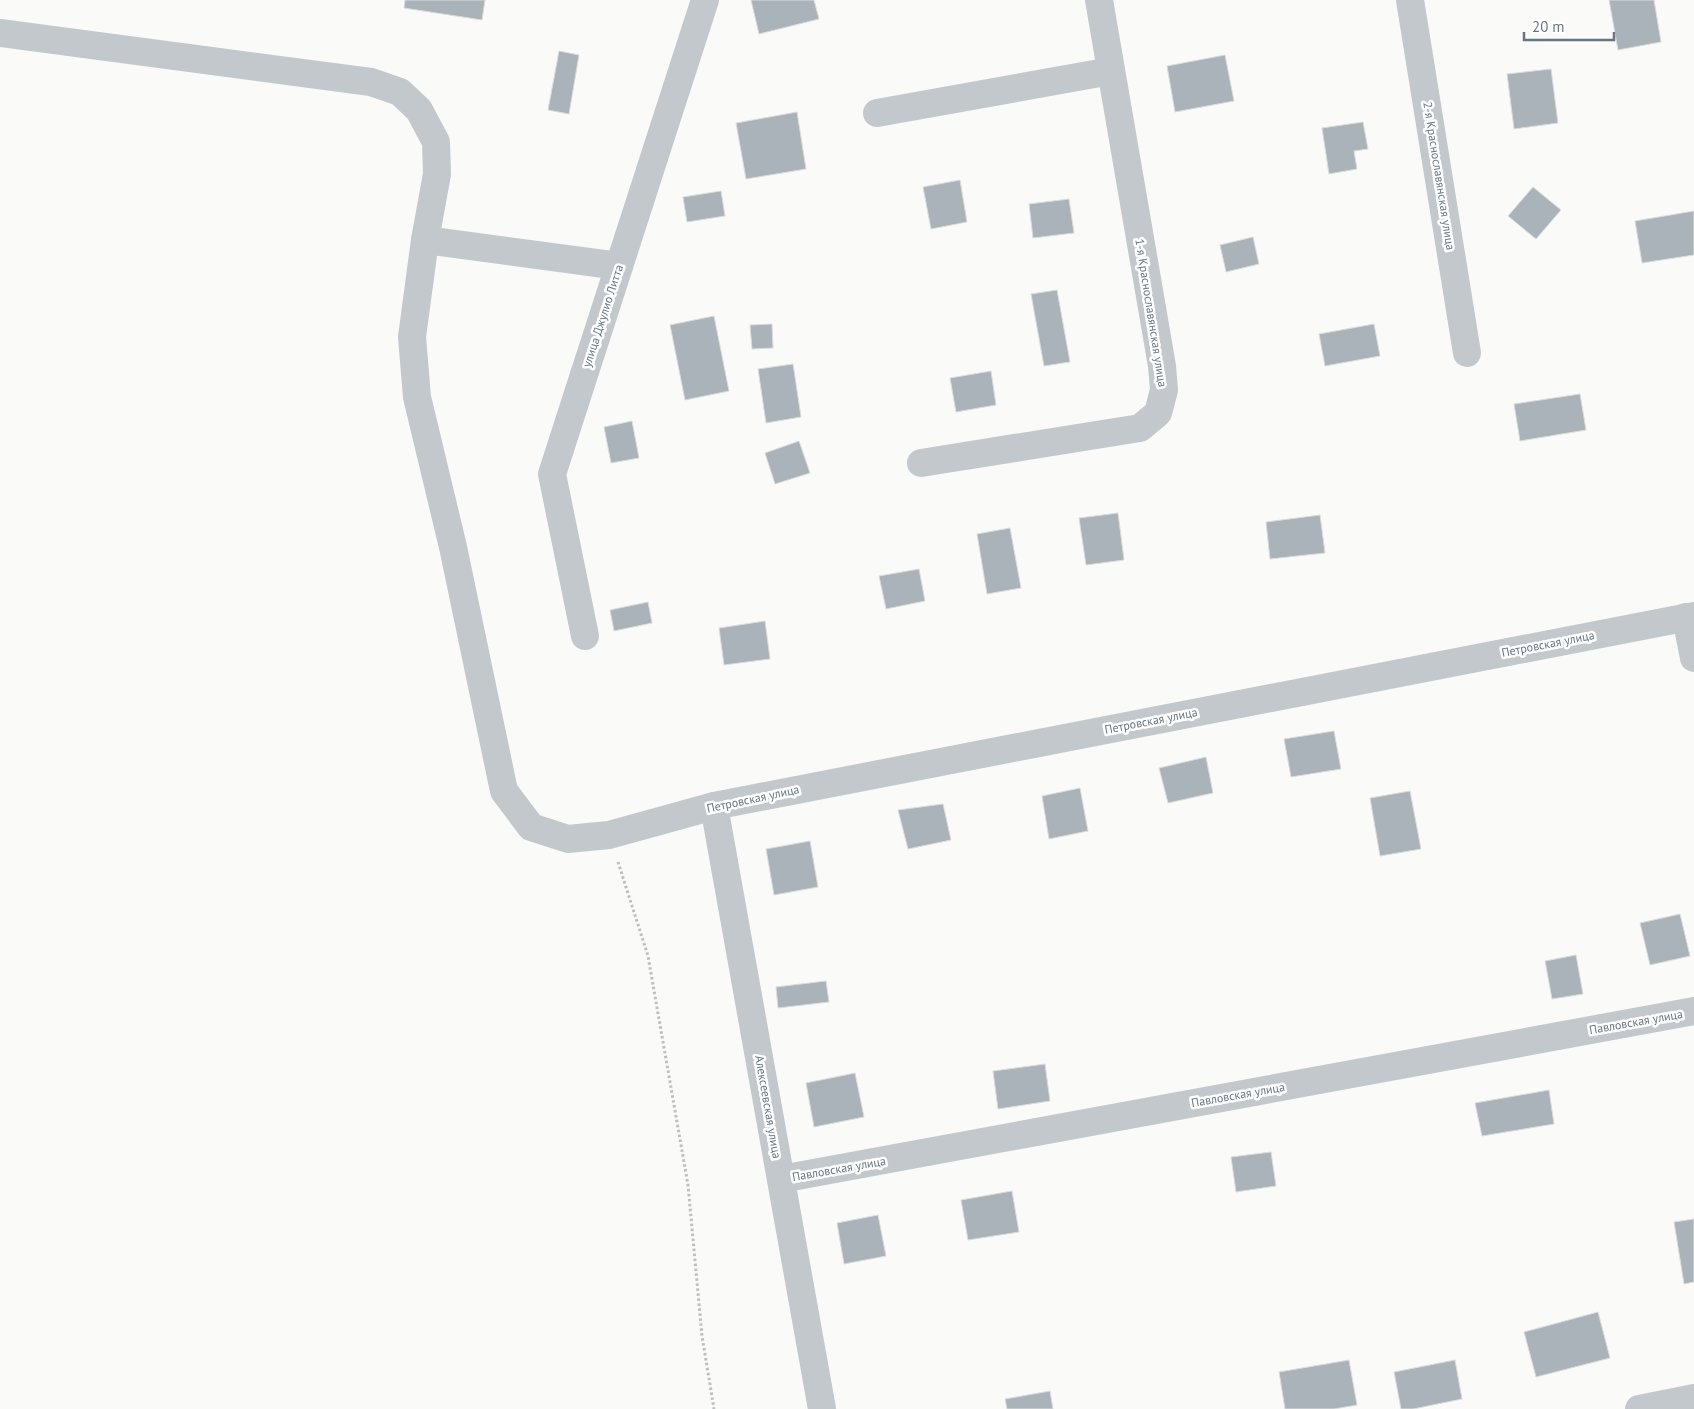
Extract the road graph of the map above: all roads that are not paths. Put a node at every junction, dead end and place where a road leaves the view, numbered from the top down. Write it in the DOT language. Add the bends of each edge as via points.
graph roads {
  1 [pos="705,0"];
  2 [pos="1099,0"];
  3 [pos="1410,0"];
  4 [pos="0,34"];
  5 [pos="1111,71"];
  6 [pos="877,113"];
  7 [pos="425,240"];
  8 [pos="619,266"];
  9 [pos="1467,353"];
  10 [pos="921,463"];
  11 [pos="1690,616"];
  12 [pos="585,636"];
  13 [pos="1694,658"];
  14 [pos="714,806"];
  15 [pos="1694,1011"];
  16 [pos="781,1179"];
  17 [pos="1694,1398"];
  18 [pos="822,1409"];
  19 [pos="1639,1409"];
  1 -- 8 [label="street, улица Джулио Литта"];
  2 -- 5 [label="street, 1-я Краснославянская улица"];
  3 -- 9 [label="street, 2-я Краснославянская улица"];
  4 -- 7 [label="street, Петровская улица" via="371,82 400,92 419,110 436,142 437,174"];
  5 -- 6 [label="street"];
  5 -- 10 [label="street, 1-я Краснославянская улица" via="1162,366 1164,390 1158,413 1140,428"];
  7 -- 8 [label="street"];
  7 -- 14 [label="street, Петровская улица" via="412,337 417,397 504,790 531,827 568,839 609,835"];
  8 -- 12 [label="street, улица Джулио Литта" via="552,474"];
  11 -- 13 [label="street"];
  11 -- 14 [label="street, Петровская улица"];
  14 -- 16 [label="street, Алексеевская улица"];
  15 -- 16 [label="street, Павловская улица"];
  16 -- 18 [label="street, Алексеевская улица"];
  17 -- 19 [label="street"];
}
